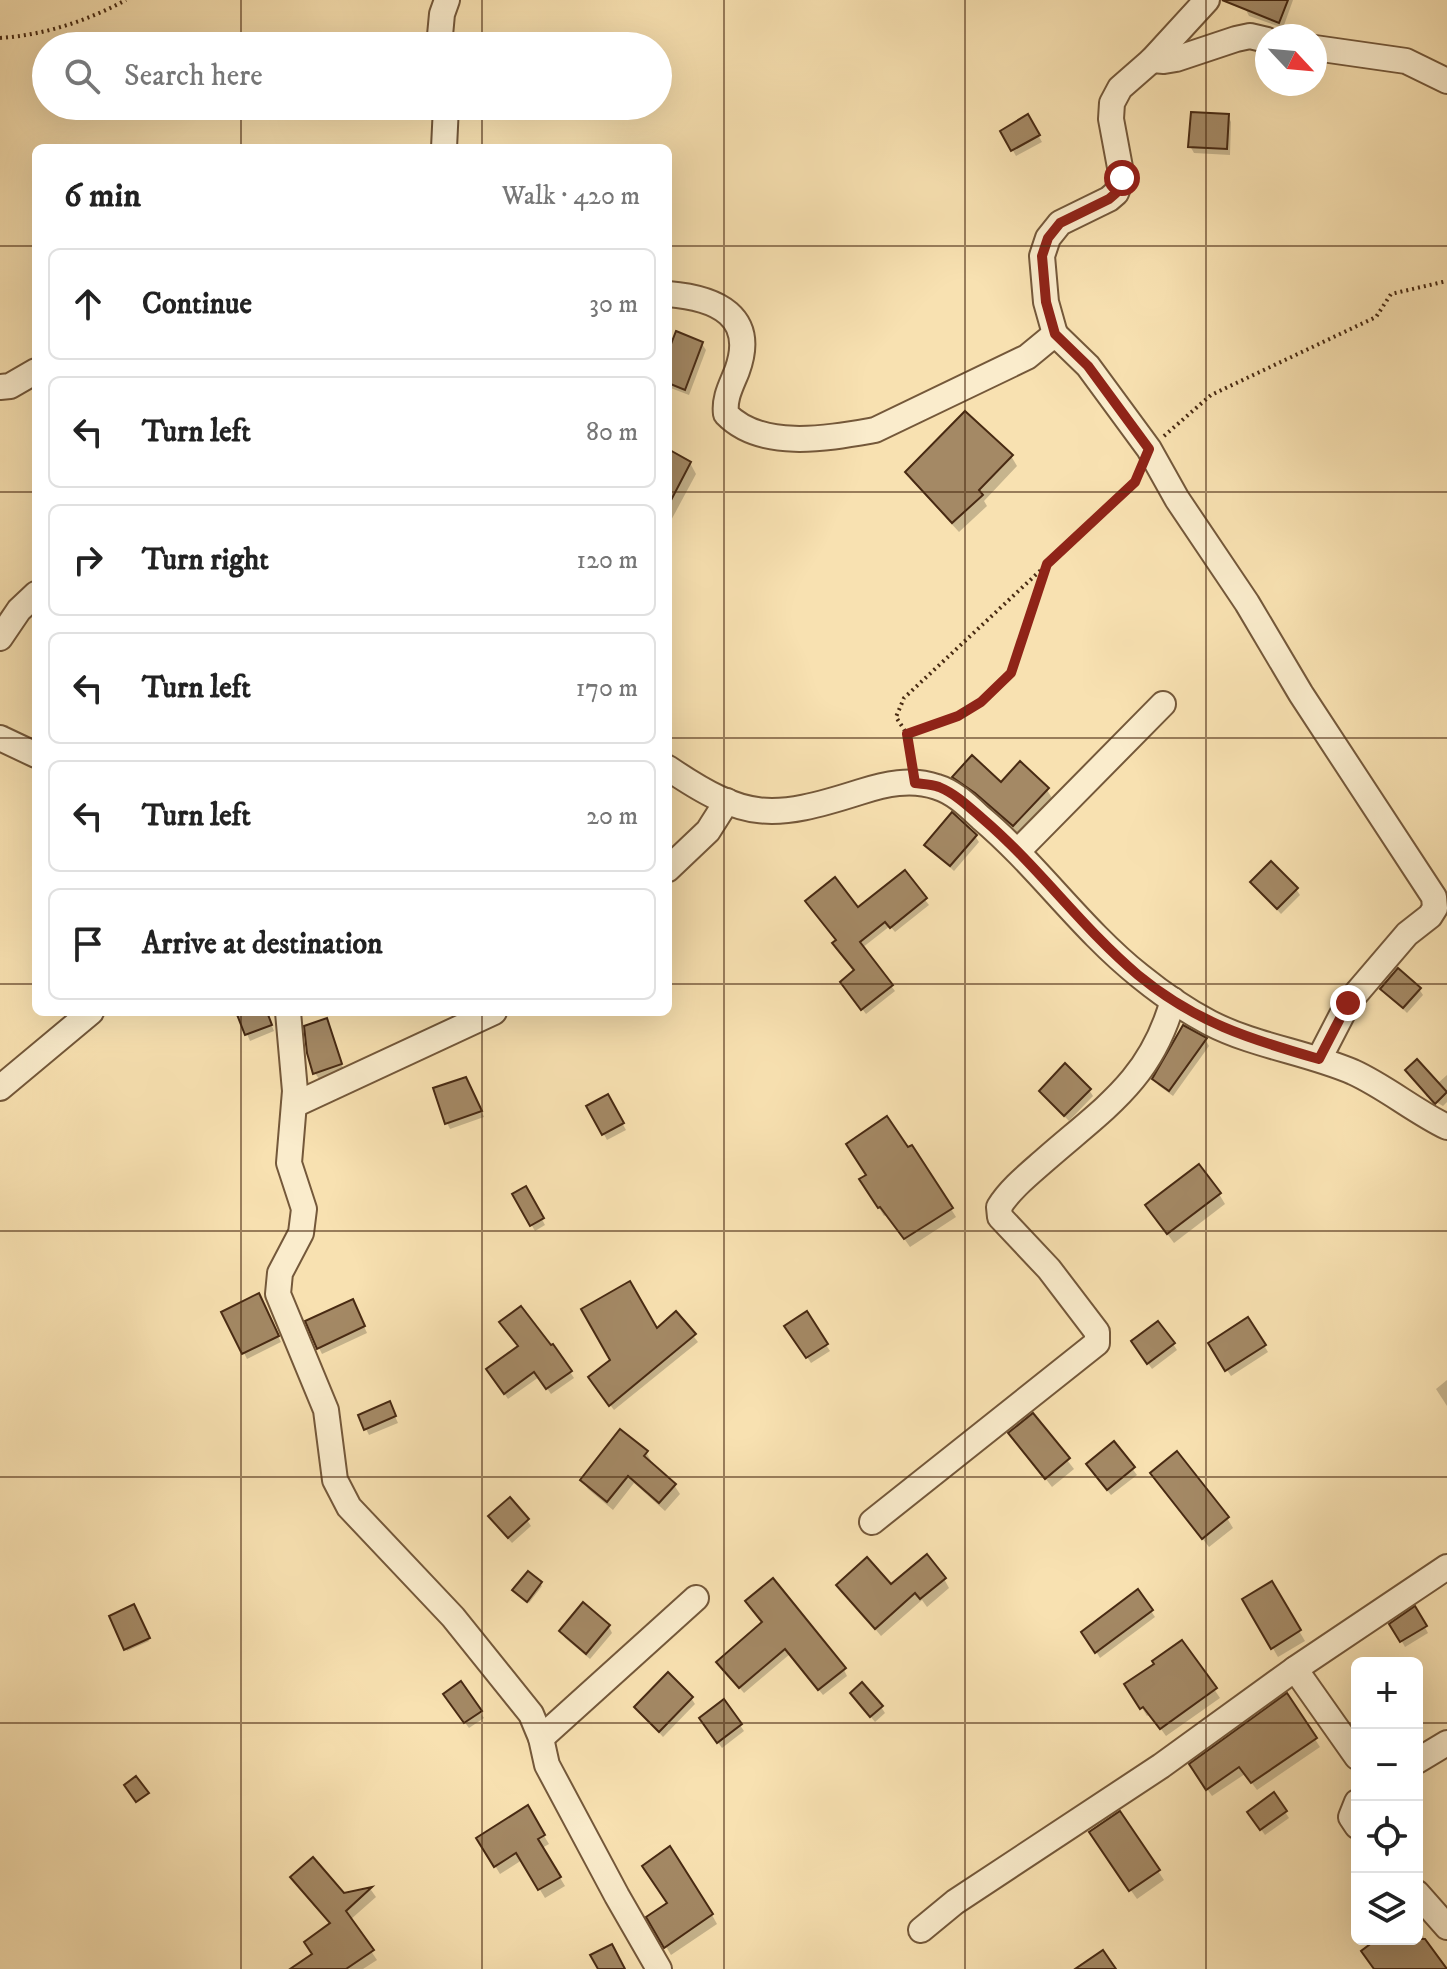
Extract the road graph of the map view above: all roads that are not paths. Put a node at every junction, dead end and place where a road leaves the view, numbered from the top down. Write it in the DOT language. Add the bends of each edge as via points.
graph roads {
  1 [pos="447,0"];
  2 [pos="1207,0"];
  3 [pos="440,32"];
  4 [pos="1255,37"];
  5 [pos="1327,50"];
  6 [pos="1152,60"];
  7 [pos="1447,81"];
  8 [pos="445,120"];
  9 [pos="444,144"];
  10 [pos="672,295"];
  11 [pos="1055,334"];
  12 [pos="32,373"];
  13 [pos="0,387"];
  14 [pos="32,598"];
  15 [pos="0,638"];
  16 [pos="1163,704"];
  17 [pos="0,738"];
  18 [pos="32,753"];
  19 [pos="672,770"];
  20 [pos="727,801"];
  21 [pos="1018,851"];
  22 [pos="672,865"];
  23 [pos="1173,1000"];
  24 [pos="86,1016"];
  25 [pos="288,1016"];
  26 [pos="485,1016"];
  27 [pos="1319,1059"];
  28 [pos="0,1088"];
  29 [pos="294,1105"];
  30 [pos="1447,1127"];
  31 [pos="872,1522"];
  32 [pos="1447,1567"];
  33 [pos="696,1598"];
  34 [pos="1295,1669"];
  35 [pos="541,1738"];
  36 [pos="1447,1743"];
  37 [pos="1351,1748"];
  38 [pos="1423,1757"];
  39 [pos="1423,1900"];
  40 [pos="1447,1927"];
  41 [pos="921,1930"];
  42 [pos="659,1969"];
  1 -- 3 [label="street"];
  2 -- 6 [label="street"];
  4 -- 6 [label="street" via="1176,59"];
  5 -- 7 [label="street" via="1406,61"];
  6 -- 11 [label="street" via="1120,88 1112,103 1122,178 1116,193 1060,223 1048,238 1042,256"];
  8 -- 9 [label="street"];
  10 -- 11 [label="street" via="717,306 739,323 744,343 726,414 771,437 875,430 1027,357"];
  11 -- 27 [label="street" via="1088,366 1149,449 1434,897 1430,916 1407,934 1348,1003"];
  12 -- 13 [label="street"];
  14 -- 15 [label="street"];
  16 -- 21 [label="street"];
  17 -- 18 [label="street"];
  19 -- 20 [label="street"];
  20 -- 21 [label="street" via="744,809 779,812 889,782 915,783 957,797"];
  20 -- 22 [label="street" via="708,831"];
  21 -- 23 [label="street" via="1138,974"];
  23 -- 27 [label="street" via="1229,1031"];
  23 -- 31 [label="street" via="1165,1030 1131,1083 999,1207 1000,1217 1097,1332 1097,1343"];
  24 -- 28 [label="street"];
  25 -- 29 [label="street"];
  26 -- 29 [label="street"];
  27 -- 30 [label="street" via="1377,1084"];
  29 -- 35 [label="street" via="289,1163 304,1220 277,1287 326,1410 335,1480 349,1507 497,1671 531,1714"];
  32 -- 34 [label="street"];
  33 -- 35 [label="street"];
  34 -- 37 [label="street"];
  34 -- 41 [label="street"];
  35 -- 42 [label="street" via="547,1765"];
  36 -- 38 [label="street"];
  39 -- 40 [label="street"];
}
